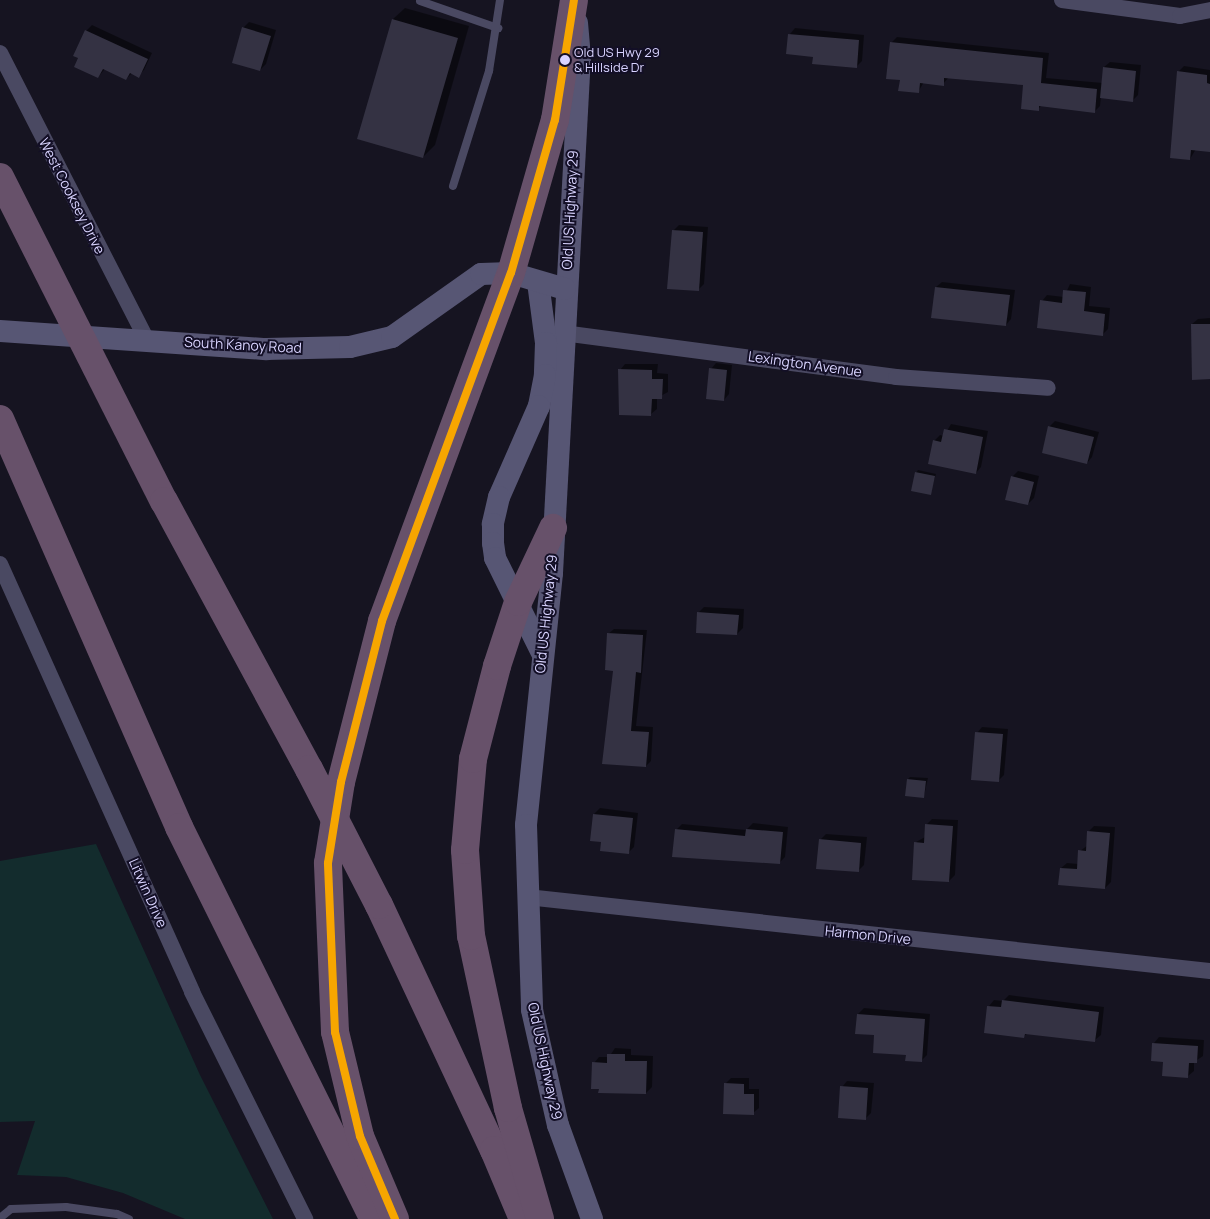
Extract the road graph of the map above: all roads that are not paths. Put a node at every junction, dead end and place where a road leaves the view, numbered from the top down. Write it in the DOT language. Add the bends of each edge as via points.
graph roads {
  1 [pos="500,0"];
  2 [pos="575,0"];
  3 [pos="1062,0"];
  4 [pos="420,1"];
  5 [pos="1210,10"];
  6 [pos="498,28"];
  7 [pos="0,53"];
  8 [pos="0,177"];
  9 [pos="453,186"];
  10 [pos="512,273"];
  11 [pos="538,282"];
  12 [pos="565,288"];
  13 [pos="0,331"];
  14 [pos="563,333"];
  15 [pos="78,334"];
  16 [pos="146,338"];
  17 [pos="1048,388"];
  18 [pos="0,419"];
  19 [pos="553,528"];
  20 [pos="0,564"];
  21 [pos="518,602"];
  22 [pos="542,652"];
  23 [pos="527,897"];
  24 [pos="1210,971"];
  25 [pos="116,1216"];
  26 [pos="0,1218"];
  27 [pos="129,1219"];
  28 [pos="305,1219"];
  29 [pos="374,1219"];
  30 [pos="395,1219"];
  31 [pos="523,1219"];
  32 [pos="540,1219"];
  33 [pos="592,1219"];
  1 -- 6 [label="lane"];
  2 -- 10 [label="highway" via="555,120"];
  2 -- 12 [label="street, Old US Highway 29" via="580,56"];
  3 -- 5 [label="street" via="1180,16"];
  4 -- 6 [label="lane"];
  6 -- 9 [label="lane" via="489,71"];
  7 -- 16 [label="street, West Cooksey Drive"];
  8 -- 15 [label="highway"];
  10 -- 11 [label="street, South Kanoy Road"];
  10 -- 16 [label="street, South Kanoy Road" via="480,274 392,337 350,347 266,349"];
  10 -- 30 [label="highway" via="382,621 343,773 328,863 335,1032 360,1136"];
  11 -- 12 [label="street, South Kanoy Road"];
  11 -- 21 [label="street" via="546,343 545,375 539,406 499,497 493,524 495,558"];
  12 -- 14 [label="street, Old US Highway 29"];
  13 -- 15 [label="street, South Kanoy Road"];
  14 -- 17 [label="street, Lexington Avenue" via="896,377"];
  14 -- 19 [label="street, Old US Highway 29"];
  15 -- 16 [label="street, South Kanoy Road"];
  15 -- 31 [label="highway, bridge" via="379,905 486,1132"];
  18 -- 29 [label="highway" via="179,827"];
  19 -- 21 [label="highway"];
  19 -- 22 [label="street, Old US Highway 29" via="552,573"];
  20 -- 28 [label="street, Litwin Drive" via="192,992"];
  21 -- 22 [label="street"];
  21 -- 32 [label="highway" via="473,758 465,850 471,936 508,1108"];
  22 -- 23 [label="street, Old US Highway 29" via="526,825"];
  23 -- 24 [label="street, Harmon Drive"];
  23 -- 33 [label="street, Old US Highway 29" via="532,1010 558,1125"];
  25 -- 26 [label="lane" via="66,1207 12,1208"];
  25 -- 27 [label="lane"];
}
